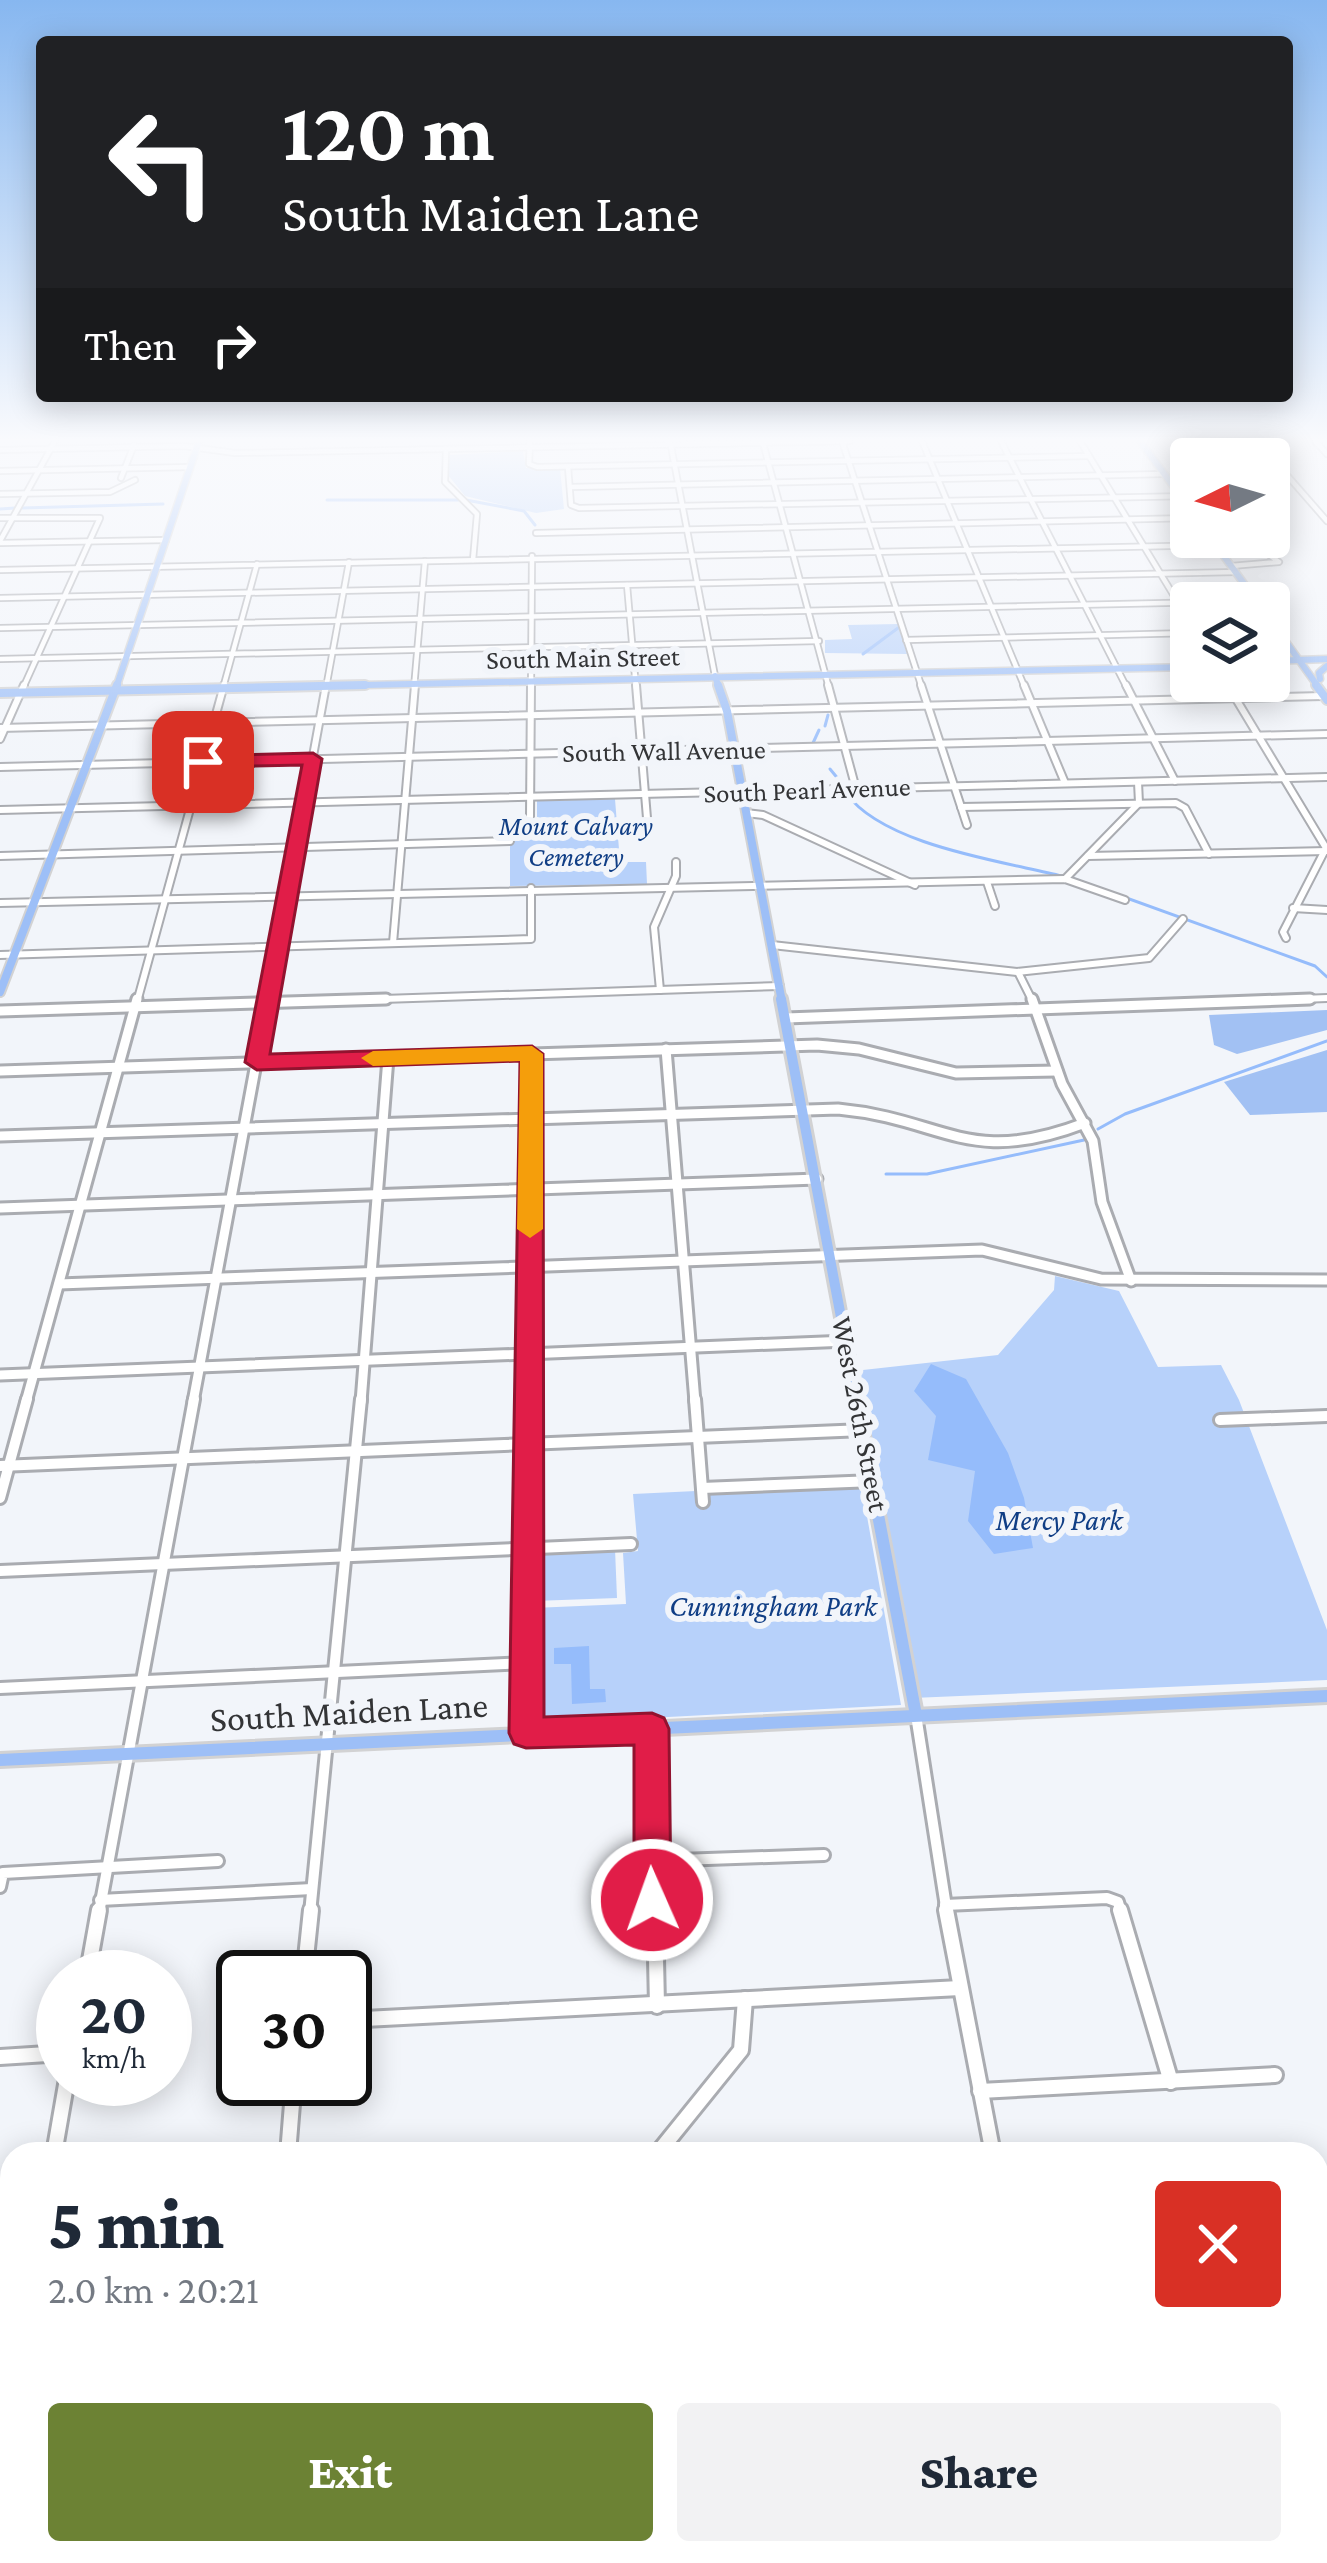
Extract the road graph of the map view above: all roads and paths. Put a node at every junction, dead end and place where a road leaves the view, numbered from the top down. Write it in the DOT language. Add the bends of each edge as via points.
graph roads {
  1 [pos="80,561"];
  2 [pos="160,561"];
  3 [pos="425,561"];
  4 [pos="443,561"];
  5 [pos="532,561"];
  6 [pos="692,561"];
  7 [pos="798,561"];
  8 [pos="881,561"];
  9 [pos="971,561"];
  10 [pos="1062,561"];
  11 [pos="1153,561"];
  12 [pos="1227,561"];
  13 [pos="1278,561"];
  14 [pos="349,562"];
  15 [pos="257,564"];
  16 [pos="158,567"];
  17 [pos="76,568"];
  18 [pos="1233,569"];
  19 [pos="0,570"];
  20 [pos="1161,574"];
  21 [pos="1070,576"];
  22 [pos="978,578"];
  23 [pos="886,579"];
  24 [pos="803,581"];
  25 [pos="1242,582"];
  26 [pos="695,583"];
  27 [pos="627,585"];
  28 [pos="532,587"];
  29 [pos="1170,589"];
  30 [pos="423,590"];
  31 [pos="344,591"];
  32 [pos="249,592"];
  33 [pos="148,595"];
  34 [pos="64,597"];
  35 [pos="0,598"];
  36 [pos="1170,603"];
  37 [pos="1084,604"];
  38 [pos="990,607"];
  39 [pos="896,609"];
  40 [pos="810,610"];
  41 [pos="702,613"];
  42 [pos="629,614"];
  43 [pos="532,616"];
  44 [pos="421,619"];
  45 [pos="338,621"];
  46 [pos="241,623"];
  47 [pos="137,625"];
  48 [pos="50,627"];
  49 [pos="0,628"];
  50 [pos="1170,630"];
  51 [pos="1100,635"];
  52 [pos="1003,637"];
  53 [pos="905,640"];
  54 [pos="819,641"];
  55 [pos="708,644"];
  56 [pos="631,646"];
  57 [pos="1290,646"];
  58 [pos="533,648"];
  59 [pos="1293,649"];
  60 [pos="418,650"];
  61 [pos="1290,651"];
  62 [pos="332,652"];
  63 [pos="232,654"];
  64 [pos="127,657"];
  65 [pos="36,658"];
  66 [pos="0,659"];
  67 [pos="1290,662"];
  68 [pos="1303,662"];
  69 [pos="1327,662"];
  70 [pos="1170,667"];
  71 [pos="1116,668"];
  72 [pos="1290,669"];
  73 [pos="1017,670"];
  74 [pos="916,672"];
  75 [pos="828,674"];
  76 [pos="715,676"];
  77 [pos="1309,676"];
  78 [pos="634,678"];
  79 [pos="1320,679"];
  80 [pos="533,680"];
  81 [pos="416,683"];
  82 [pos="326,685"];
  83 [pos="223,687"];
  84 [pos="115,690"];
  85 [pos="21,692"];
  86 [pos="0,693"];
  87 [pos="1326,695"];
  88 [pos="1290,697"];
  89 [pos="1170,700"];
  90 [pos="1133,701"];
  91 [pos="1239,702"];
  92 [pos="1031,704"];
  93 [pos="927,706"];
  94 [pos="836,708"];
  95 [pos="727,711"];
  96 [pos="637,713"];
  97 [pos="532,716"];
  98 [pos="412,718"];
  99 [pos="320,720"];
  100 [pos="213,723"];
  101 [pos="103,726"];
  102 [pos="3,728"];
  103 [pos="1327,734"];
  104 [pos="1258,736"];
  105 [pos="0,739"];
  106 [pos="1153,739"];
  107 [pos="1047,741"];
  108 [pos="940,744"];
  109 [pos="845,746"];
  110 [pos="734,749"];
  111 [pos="640,751"];
  112 [pos="532,754"];
  113 [pos="409,757"];
  114 [pos="313,759"];
  115 [pos="203,762"];
  116 [pos="89,764"];
  117 [pos="0,766"];
  118 [pos="1327,777"];
  119 [pos="1284,778"];
  120 [pos="1174,781"];
  121 [pos="1138,782"];
  122 [pos="1048,784"];
  123 [pos="1065,784"];
  124 [pos="954,786"];
  125 [pos="856,788"];
  126 [pos="742,791"];
  127 [pos="644,794"];
  128 [pos="532,797"];
  129 [pos="405,800"];
  130 [pos="304,802"];
  131 [pos="1139,803"];
  132 [pos="1057,805"];
  133 [pos="190,806"];
  134 [pos="961,807"];
  135 [pos="65,808"];
  136 [pos="0,810"];
  137 [pos="746,813"];
  138 [pos="530,818"];
  139 [pos="646,818"];
  140 [pos="967,825"];
  141 [pos="510,841"];
  142 [pos="402,844"];
  143 [pos="297,847"];
  144 [pos="178,850"];
  145 [pos="1326,851"];
  146 [pos="1209,854"];
  147 [pos="49,855"];
  148 [pos="0,856"];
  149 [pos="1088,856"];
  150 [pos="676,862"];
  151 [pos="1065,879"];
  152 [pos="987,882"];
  153 [pos="915,885"];
  154 [pos="531,888"];
  155 [pos="670,888"];
  156 [pos="760,889"];
  157 [pos="398,892"];
  158 [pos="287,895"];
  159 [pos="165,899"];
  160 [pos="1125,900"];
  161 [pos="32,902"];
  162 [pos="0,903"];
  163 [pos="995,906"];
  164 [pos="1293,908"];
  165 [pos="1327,910"];
  166 [pos="1183,920"];
  167 [pos="1286,938"];
  168 [pos="393,943"];
  169 [pos="772,945"];
  170 [pos="278,947"];
  171 [pos="151,950"];
  172 [pos="0,955"];
  173 [pos="14,955"];
  174 [pos="1018,972"];
  175 [pos="780,986"];
  176 [pos="660,990"];
  177 [pos="0,992"];
  178 [pos="1327,998"];
  179 [pos="268,1002"];
  180 [pos="136,1006"];
  181 [pos="1033,1010"];
  182 [pos="0,1011"];
  183 [pos="786,1018"];
  184 [pos="791,1045"];
  185 [pos="666,1049"];
  186 [pos="532,1054"];
  187 [pos="388,1058"];
  188 [pos="257,1062"];
  189 [pos="119,1067"];
  190 [pos="0,1071"];
  191 [pos="1057,1071"];
  192 [pos="803,1109"];
  193 [pos="671,1113"];
  194 [pos="531,1118"];
  195 [pos="382,1123"];
  196 [pos="1085,1124"];
  197 [pos="244,1128"];
  198 [pos="100,1132"];
  199 [pos="0,1136"];
  200 [pos="817,1179"];
  201 [pos="677,1184"];
  202 [pos="530,1189"];
  203 [pos="376,1194"];
  204 [pos="232,1200"];
  205 [pos="80,1205"];
  206 [pos="0,1208"];
  207 [pos="831,1255"];
  208 [pos="683,1260"];
  209 [pos="530,1266"];
  210 [pos="369,1272"];
  211 [pos="217,1278"];
  212 [pos="1327,1280"];
  213 [pos="1131,1281"];
  214 [pos="58,1284"];
  215 [pos="848,1341"];
  216 [pos="690,1347"];
  217 [pos="529,1354"];
  218 [pos="365,1360"];
  219 [pos="200,1366"];
  220 [pos="34,1373"];
  221 [pos="0,1375"];
  222 [pos="1327,1416"];
  223 [pos="1220,1420"];
  224 [pos="865,1430"];
  225 [pos="698,1438"];
  226 [pos="529,1445"];
  227 [pos="356,1452"];
  228 [pos="183,1459"];
  229 [pos="4,1466"];
  230 [pos="874,1481"];
  231 [pos="702,1488"];
  232 [pos="0,1498"];
  233 [pos="703,1502"];
  234 [pos="631,1544"];
  235 [pos="529,1549"];
  236 [pos="346,1556"];
  237 [pos="164,1564"];
  238 [pos="0,1571"];
  239 [pos="528,1663"];
  240 [pos="335,1672"];
  241 [pos="142,1681"];
  242 [pos="0,1688"];
  243 [pos="1327,1696"];
  244 [pos="916,1715"];
  245 [pos="652,1729"];
  246 [pos="526,1733"];
  247 [pos="328,1742"];
  248 [pos="129,1753"];
  249 [pos="0,1760"];
  250 [pos="824,1855"];
  251 [pos="218,1861"];
  252 [pos="651,1862"];
  253 [pos="107,1868"];
  254 [pos="0,1887"];
  255 [pos="312,1889"];
  256 [pos="100,1900"];
  257 [pos="945,1905"];
  258 [pos="91,1950"];
  259 [pos="306,1950"];
  260 [pos="960,1988"];
  261 [pos="745,2000"];
  262 [pos="657,2006"];
  263 [pos="372,2019"];
  264 [pos="36,2055"];
  265 [pos="0,2057"];
  266 [pos="1276,2075"];
  267 [pos="1171,2082"];
  268 [pos="980,2091"];
  269 [pos="63,2106"];
  270 [pos="292,2106"];
  271 [pos="56,2142"];
  272 [pos="289,2142"];
  273 [pos="667,2142"];
  274 [pos="991,2142"];
  1 -- 17 [label="street"];
  2 -- 16 [label="main road"];
  3 -- 4 [label="street"];
  3 -- 14 [label="street"];
  3 -- 30 [label="street"];
  5 -- 28 [label="street"];
  6 -- 26 [label="street"];
  7 -- 24 [label="street"];
  8 -- 23 [label="street"];
  9 -- 22 [label="street"];
  10 -- 21 [label="street"];
  11 -- 20 [label="street"];
  12 -- 18 [label="main road"];
  13 -- 18 [label="street"];
  14 -- 15 [label="street"];
  14 -- 31 [label="street"];
  15 -- 16 [label="street"];
  15 -- 32 [label="street"];
  16 -- 17 [label="street"];
  16 -- 33 [label="main road"];
  17 -- 19 [label="street"];
  17 -- 34 [label="street"];
  18 -- 20 [label="street"];
  18 -- 25 [label="main road"];
  20 -- 21 [label="street"];
  20 -- 29 [label="street"];
  21 -- 22 [label="street"];
  21 -- 37 [label="street"];
  22 -- 23 [label="street"];
  22 -- 38 [label="street"];
  23 -- 24 [label="street"];
  23 -- 39 [label="street"];
  24 -- 26 [label="street"];
  24 -- 40 [label="street"];
  26 -- 27 [label="street"];
  26 -- 41 [label="street"];
  27 -- 28 [label="street"];
  27 -- 42 [label="street"];
  28 -- 30 [label="street"];
  28 -- 43 [label="street"];
  30 -- 31 [label="street"];
  30 -- 44 [label="street"];
  31 -- 32 [label="street"];
  31 -- 45 [label="street"];
  32 -- 33 [label="street"];
  32 -- 46 [label="street"];
  33 -- 34 [label="street"];
  33 -- 47 [label="main road"];
  34 -- 35 [label="street"];
  34 -- 48 [label="street"];
  36 -- 37 [label="street"];
  37 -- 38 [label="street"];
  37 -- 51 [label="street"];
  38 -- 39 [label="street"];
  38 -- 52 [label="street"];
  39 -- 40 [label="street"];
  39 -- 53 [label="street"];
  40 -- 41 [label="street"];
  40 -- 54 [label="street"];
  41 -- 42 [label="street"];
  41 -- 55 [label="street"];
  42 -- 43 [label="street"];
  42 -- 56 [label="street"];
  43 -- 44 [label="street"];
  43 -- 58 [label="street"];
  44 -- 45 [label="street"];
  44 -- 60 [label="street"];
  45 -- 46 [label="street"];
  45 -- 62 [label="street"];
  46 -- 47 [label="street"];
  46 -- 63 [label="street"];
  47 -- 48 [label="street"];
  47 -- 64 [label="main road"];
  48 -- 49 [label="street"];
  48 -- 65 [label="street"];
  50 -- 51 [label="street"];
  51 -- 52 [label="street"];
  51 -- 71 [label="street"];
  52 -- 53 [label="street"];
  52 -- 73 [label="street"];
  53 -- 74 [label="street"];
  54 -- 55 [label="street"];
  54 -- 75 [label="street"];
  55 -- 56 [label="street"];
  55 -- 76 [label="street"];
  56 -- 58 [label="street"];
  56 -- 78 [label="street"];
  57 -- 59 [label="main road"];
  58 -- 60 [label="street"];
  58 -- 80 [label="street"];
  59 -- 61 [label="main road"];
  59 -- 68 [label="main road"];
  59 -- 69 [label="main road"];
  60 -- 62 [label="street"];
  60 -- 81 [label="street"];
  62 -- 63 [label="street"];
  62 -- 82 [label="street"];
  63 -- 64 [label="street"];
  63 -- 83 [label="street"];
  64 -- 65 [label="street"];
  64 -- 84 [label="main road"];
  65 -- 66 [label="street"];
  65 -- 85 [label="street"];
  67 -- 68 [label="main road"];
  68 -- 69 [label="main road"];
  68 -- 77 [label="main road"];
  68 -- 79 [label="main road"];
  69 -- 79 [label="main road"];
  70 -- 71 [label="main road, South Main Street"];
  71 -- 73 [label="main road, South Main Street"];
  71 -- 90 [label="street"];
  72 -- 77 [label="main road"];
  73 -- 74 [label="main road, South Main Street"];
  73 -- 92 [label="street"];
  74 -- 75 [label="main road, South Main Street"];
  74 -- 93 [label="street"];
  75 -- 76 [label="main road, South Main Street"];
  75 -- 94 [label="street"];
  76 -- 78 [label="main road, South Main Street"];
  76 -- 95 [label="main road, West 26th Street"];
  77 -- 87 [label="main road"];
  78 -- 80 [label="main road, South Main Street"];
  78 -- 96 [label="street"];
  79 -- 87 [label="main road"];
  80 -- 81 [label="main road, South Main Street"];
  80 -- 97 [label="street"];
  81 -- 82 [label="main road, South Main Street"];
  81 -- 98 [label="street"];
  82 -- 83 [label="main road, South Main Street"];
  82 -- 99 [label="street"];
  83 -- 84 [label="main road, South Main Street"];
  83 -- 100 [label="street"];
  84 -- 85 [label="main road, South Main Street"];
  84 -- 101 [label="main road"];
  85 -- 86 [label="main road, South Main Street"];
  85 -- 102 [label="street"];
  87 -- 88 [label="street"];
  89 -- 90 [label="street"];
  90 -- 92 [label="street"];
  90 -- 106 [label="street"];
  91 -- 104 [label="street"];
  92 -- 93 [label="street"];
  92 -- 107 [label="street"];
  93 -- 94 [label="street"];
  93 -- 108 [label="street"];
  94 -- 95 [label="street"];
  94 -- 109 [label="street"];
  95 -- 96 [label="street"];
  95 -- 110 [label="main road, West 26th Street"];
  96 -- 97 [label="street"];
  96 -- 111 [label="street"];
  97 -- 98 [label="street"];
  97 -- 112 [label="street"];
  98 -- 99 [label="street"];
  98 -- 113 [label="street"];
  99 -- 100 [label="street"];
  99 -- 114 [label="street"];
  100 -- 101 [label="street"];
  100 -- 115 [label="street"];
  101 -- 102 [label="street"];
  101 -- 116 [label="main road"];
  102 -- 105 [label="street"];
  103 -- 104 [label="street, South Wall Avenue"];
  104 -- 106 [label="street, South Wall Avenue"];
  104 -- 119 [label="street"];
  106 -- 107 [label="street, South Wall Avenue"];
  106 -- 120 [label="street"];
  107 -- 108 [label="street, South Wall Avenue"];
  107 -- 123 [label="street"];
  108 -- 109 [label="street, South Wall Avenue"];
  108 -- 124 [label="street"];
  109 -- 110 [label="street, South Wall Avenue"];
  109 -- 125 [label="street"];
  110 -- 111 [label="street, South Wall Avenue"];
  110 -- 126 [label="main road, West 26th Street"];
  111 -- 112 [label="street, South Wall Avenue"];
  111 -- 127 [label="street"];
  112 -- 113 [label="street, South Wall Avenue"];
  112 -- 128 [label="street"];
  113 -- 114 [label="street, South Wall Avenue"];
  113 -- 129 [label="street"];
  114 -- 115 [label="street, South Wall Avenue"];
  114 -- 130 [label="street"];
  115 -- 116 [label="street, South Wall Avenue"];
  115 -- 133 [label="street"];
  116 -- 117 [label="street, South Wall Avenue"];
  116 -- 135 [label="main road"];
  118 -- 119 [label="street, South Pearl Avenue"];
  119 -- 120 [label="street, South Pearl Avenue"];
  119 -- 145 [label="street"];
  120 -- 121 [label="street, South Pearl Avenue"];
  121 -- 123 [label="street, South Pearl Avenue"];
  121 -- 131 [label="street"];
  122 -- 123 [label="street, South Pearl Avenue"];
  122 -- 124 [label="street, South Pearl Avenue"];
  122 -- 132 [label="street"];
  124 -- 125 [label="street, South Pearl Avenue"];
  124 -- 134 [label="street"];
  125 -- 126 [label="street, South Pearl Avenue"];
  126 -- 127 [label="street, South Pearl Avenue"];
  126 -- 137 [label="main road, West 26th Street"];
  127 -- 128 [label="street, South Pearl Avenue"];
  127 -- 139 [label="street"];
  128 -- 129 [label="street, South Pearl Avenue"];
  128 -- 138 [label="street"];
  129 -- 130 [label="street, South Pearl Avenue"];
  129 -- 142 [label="street"];
  130 -- 133 [label="street, South Pearl Avenue"];
  130 -- 143 [label="street"];
  131 -- 132 [label="street"];
  131 -- 146 [label="street" via="1183,805"];
  131 -- 149 [label="street"];
  132 -- 134 [label="street"];
  133 -- 135 [label="street, South Pearl Avenue"];
  133 -- 144 [label="street"];
  134 -- 140 [label="street"];
  135 -- 136 [label="street, South Pearl Avenue"];
  135 -- 147 [label="main road"];
  137 -- 153 [label="street"];
  137 -- 156 [label="main road, West 26th Street"];
  141 -- 142 [label="street"];
  142 -- 143 [label="street"];
  142 -- 157 [label="street"];
  143 -- 144 [label="street"];
  143 -- 158 [label="street"];
  144 -- 147 [label="street"];
  144 -- 159 [label="street"];
  145 -- 146 [label="street"];
  145 -- 164 [label="street"];
  146 -- 149 [label="street"];
  147 -- 148 [label="street"];
  147 -- 161 [label="main road"];
  149 -- 151 [label="street"];
  150 -- 155 [label="street"];
  151 -- 152 [label="street"];
  151 -- 160 [label="street"];
  152 -- 153 [label="street"];
  152 -- 163 [label="street"];
  153 -- 156 [label="street"];
  154 -- 155 [label="street"];
  154 -- 157 [label="street"];
  154 -- 168 [label="street" via="531,939"];
  155 -- 156 [label="street"];
  155 -- 176 [label="street" via="654,927"];
  156 -- 169 [label="main road, West 26th Street"];
  157 -- 158 [label="street"];
  157 -- 168 [label="street"];
  158 -- 159 [label="street"];
  158 -- 170 [label="street"];
  159 -- 161 [label="street"];
  159 -- 171 [label="street"];
  161 -- 162 [label="street"];
  161 -- 173 [label="main road"];
  164 -- 165 [label="street"];
  164 -- 167 [label="street"];
  166 -- 174 [label="street" via="1149,958"];
  168 -- 170 [label="street"];
  169 -- 174 [label="street"];
  169 -- 175 [label="main road, West 26th Street"];
  170 -- 171 [label="street"];
  170 -- 179 [label="street"];
  171 -- 173 [label="street"];
  171 -- 180 [label="street"];
  172 -- 173 [label="street"];
  173 -- 177 [label="main road"];
  174 -- 181 [label="street"];
  175 -- 176 [label="street"];
  175 -- 183 [label="main road, West 26th Street"];
  176 -- 179 [label="street"];
  178 -- 181 [label="street"];
  179 -- 180 [label="street"];
  179 -- 188 [label="street"];
  180 -- 182 [label="street"];
  180 -- 189 [label="street"];
  181 -- 183 [label="street"];
  181 -- 191 [label="street"];
  183 -- 184 [label="main road, West 26th Street"];
  184 -- 185 [label="street"];
  184 -- 191 [label="street" via="852,1048 956,1073"];
  184 -- 192 [label="main road, West 26th Street"];
  185 -- 186 [label="street"];
  185 -- 193 [label="street"];
  186 -- 187 [label="street"];
  186 -- 194 [label="street"];
  187 -- 188 [label="street"];
  187 -- 195 [label="street"];
  188 -- 189 [label="street"];
  188 -- 197 [label="street"];
  189 -- 190 [label="street"];
  189 -- 198 [label="street"];
  191 -- 196 [label="street"];
  192 -- 193 [label="street"];
  192 -- 196 [label="street" via="868,1112 995,1144 1032,1142"];
  192 -- 200 [label="main road, West 26th Street"];
  193 -- 194 [label="street"];
  193 -- 201 [label="street"];
  194 -- 195 [label="street"];
  194 -- 202 [label="street"];
  195 -- 197 [label="street"];
  195 -- 203 [label="street"];
  196 -- 213 [label="street"];
  197 -- 198 [label="street"];
  197 -- 204 [label="street"];
  198 -- 199 [label="street"];
  198 -- 205 [label="street"];
  200 -- 201 [label="street"];
  200 -- 207 [label="main road, West 26th Street"];
  201 -- 202 [label="street"];
  201 -- 208 [label="street"];
  202 -- 203 [label="street"];
  202 -- 209 [label="street"];
  203 -- 204 [label="street"];
  203 -- 210 [label="street"];
  204 -- 205 [label="street"];
  204 -- 211 [label="street"];
  205 -- 206 [label="street"];
  205 -- 214 [label="street"];
  207 -- 208 [label="street"];
  207 -- 213 [label="street" via="982,1250"];
  207 -- 215 [label="main road, West 26th Street"];
  208 -- 209 [label="street"];
  208 -- 216 [label="street"];
  209 -- 210 [label="street"];
  209 -- 217 [label="street"];
  210 -- 211 [label="street"];
  210 -- 218 [label="street"];
  211 -- 214 [label="street"];
  211 -- 219 [label="street"];
  212 -- 213 [label="street"];
  214 -- 220 [label="street"];
  215 -- 216 [label="street"];
  215 -- 224 [label="main road, West 26th Street"];
  216 -- 217 [label="street"];
  216 -- 225 [label="street"];
  217 -- 218 [label="street"];
  217 -- 226 [label="street"];
  218 -- 219 [label="street"];
  218 -- 227 [label="street"];
  219 -- 220 [label="street"];
  219 -- 228 [label="street"];
  220 -- 221 [label="street"];
  220 -- 229 [label="street"];
  222 -- 223 [label="street"];
  224 -- 225 [label="street"];
  224 -- 230 [label="main road, West 26th Street"];
  225 -- 226 [label="street"];
  225 -- 231 [label="street"];
  226 -- 227 [label="street"];
  226 -- 235 [label="street"];
  227 -- 228 [label="street"];
  227 -- 236 [label="street"];
  228 -- 229 [label="street"];
  228 -- 237 [label="street"];
  229 -- 232 [label="street"];
  230 -- 231 [label="street"];
  230 -- 244 [label="main road, West 26th Street"];
  231 -- 233 [label="street"];
  234 -- 235 [label="street"];
  235 -- 236 [label="street"];
  235 -- 239 [label="street"];
  236 -- 237 [label="street"];
  236 -- 240 [label="street"];
  237 -- 238 [label="street"];
  237 -- 241 [label="street"];
  239 -- 240 [label="street"];
  239 -- 246 [label="street"];
  240 -- 241 [label="street"];
  240 -- 247 [label="street"];
  241 -- 242 [label="street"];
  241 -- 248 [label="street"];
  243 -- 244 [label="main road, South Maiden Lane"];
  244 -- 245 [label="main road, South Maiden Lane"];
  244 -- 257 [label="street, West 26th Street"];
  245 -- 246 [label="main road, South Maiden Lane"];
  245 -- 252 [label="street"];
  246 -- 247 [label="main road, South Maiden Lane"];
  247 -- 248 [label="main road, South Maiden Lane"];
  247 -- 255 [label="street"];
  248 -- 249 [label="main road, South Maiden Lane"];
  248 -- 253 [label="street"];
  250 -- 252 [label="street"];
  251 -- 253 [label="street"];
  252 -- 262 [label="street"];
  253 -- 254 [label="street" via="3,1873"];
  253 -- 256 [label="street"];
  255 -- 256 [label="street"];
  255 -- 259 [label="street"];
  256 -- 258 [label="street"];
  257 -- 260 [label="street, West 26th Street"];
  257 -- 267 [label="street" via="1118,1903"];
  260 -- 261 [label="street"];
  260 -- 268 [label="street, West 26th Street"];
  261 -- 262 [label="street"];
  261 -- 273 [label="street" via="741,2050"];
  262 -- 263 [label="street"];
  264 -- 265 [label="street"];
  266 -- 267 [label="street"];
  267 -- 268 [label="street"];
  268 -- 274 [label="street, West 26th Street"];
  269 -- 271 [label="street"];
  270 -- 272 [label="street"];
}
